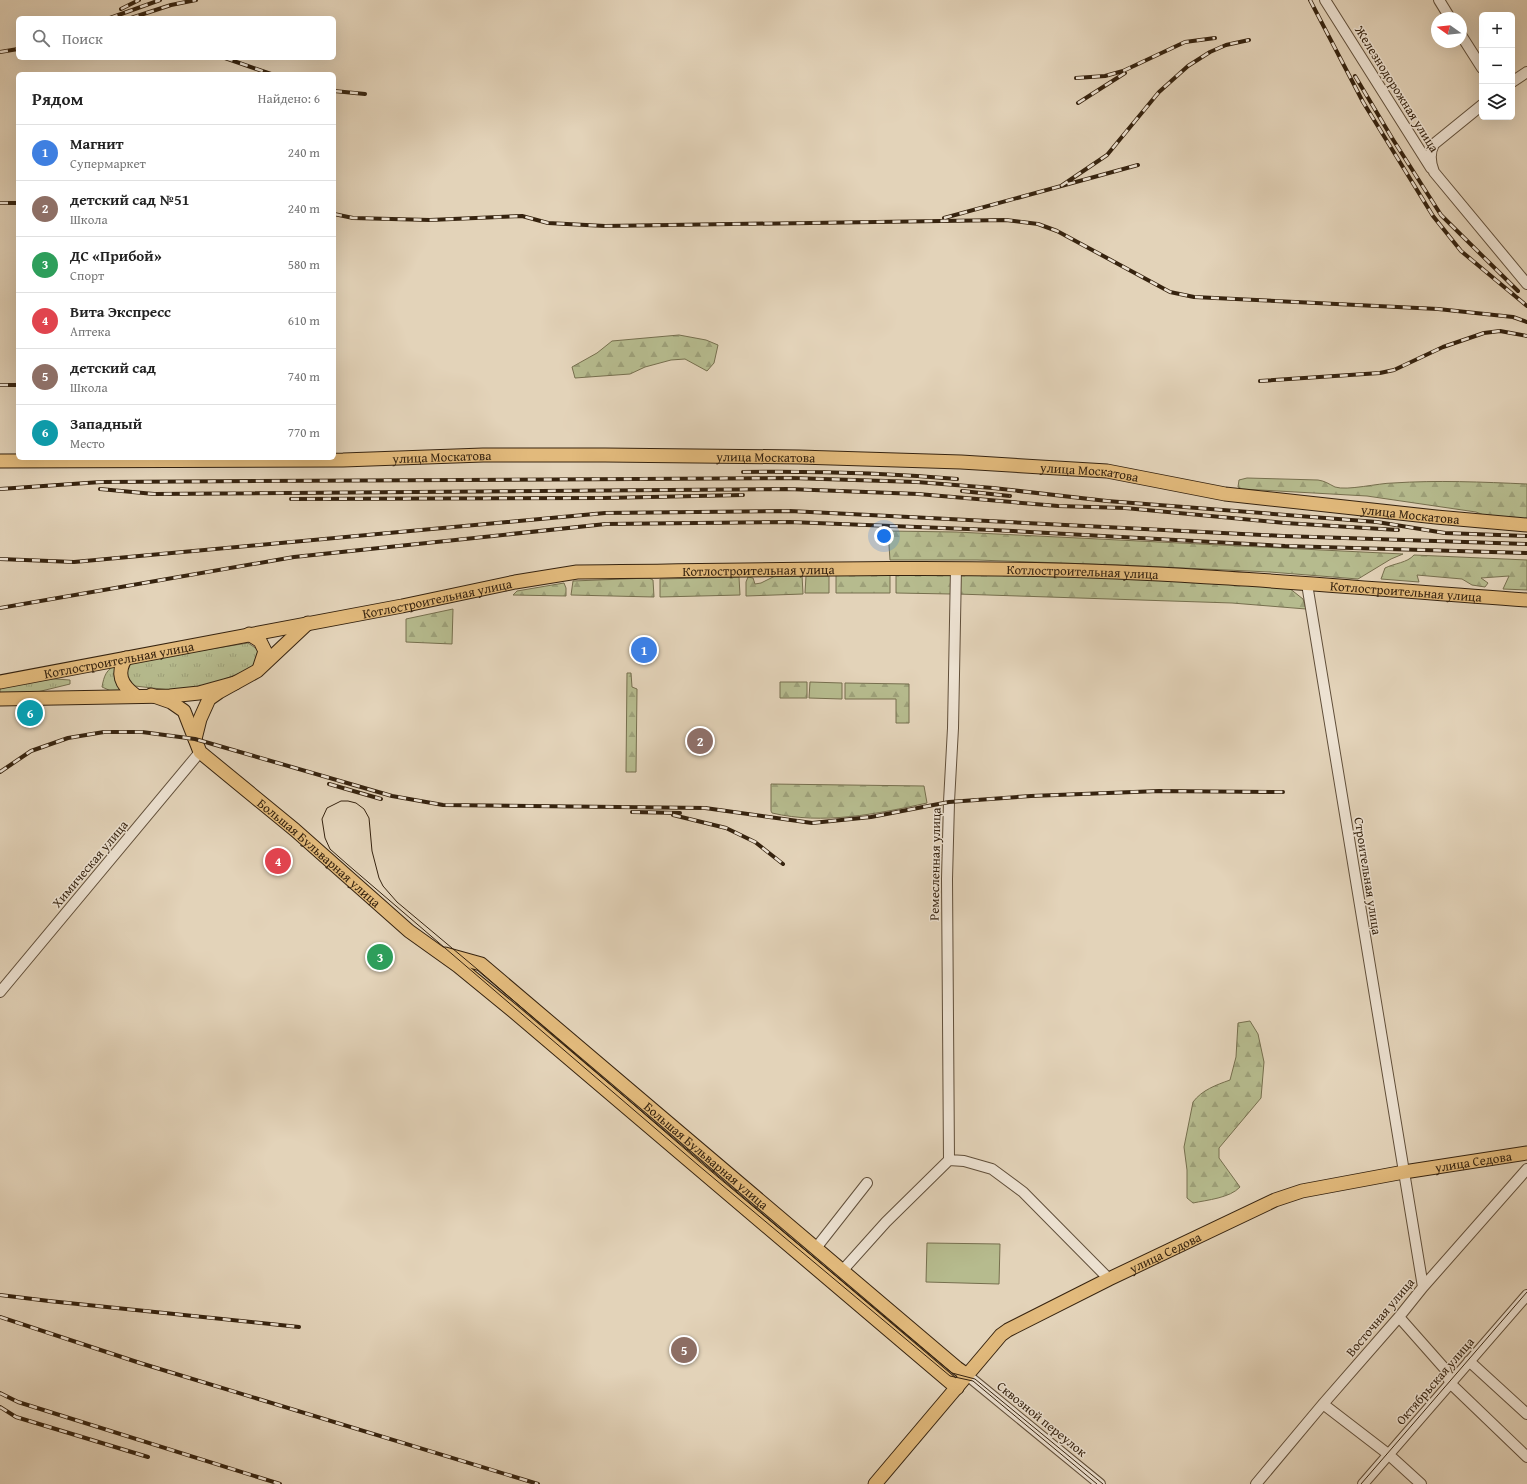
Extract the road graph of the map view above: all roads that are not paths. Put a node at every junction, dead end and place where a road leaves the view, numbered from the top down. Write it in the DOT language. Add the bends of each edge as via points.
graph roads {
  1 [pos="1325,0"];
  2 [pos="1439,0"];
  3 [pos="1446,12"];
  4 [pos="1467,44"];
  5 [pos="1479,63"];
  6 [pos="1527,72"];
  7 [pos="1515,80"];
  8 [pos="1479,107"];
  9 [pos="1434,172"];
  10 [pos="1527,284"];
  11 [pos="335,460"];
  12 [pos="336,460"];
  13 [pos="0,461"];
  14 [pos="1527,525"];
  15 [pos="956,568"];
  16 [pos="1307,584"];
  17 [pos="1527,600"];
  18 [pos="308,623"];
  19 [pos="249,634"];
  20 [pos="126,658"];
  21 [pos="257,672"];
  22 [pos="0,682"];
  23 [pos="235,683"];
  24 [pos="135,695"];
  25 [pos="151,696"];
  26 [pos="0,699"];
  27 [pos="195,739"];
  28 [pos="200,752"];
  29 [pos="438,953"];
  30 [pos="0,992"];
  31 [pos="1527,1153"];
  32 [pos="949,1160"];
  33 [pos="1527,1169"];
  34 [pos="1404,1172"];
  35 [pos="867,1183"];
  36 [pos="816,1248"];
  37 [pos="842,1271"];
  38 [pos="1109,1279"];
  39 [pos="1423,1287"];
  40 [pos="1527,1296"];
  41 [pos="1399,1317"];
  42 [pos="1469,1361"];
  43 [pos="967,1375"];
  44 [pos="1450,1383"];
  45 [pos="956,1388"];
  46 [pos="1323,1404"];
  47 [pos="1527,1414"];
  48 [pos="1388,1454"];
  49 [pos="1527,1457"];
  50 [pos="875,1484"];
  51 [pos="1100,1484"];
  52 [pos="1256,1484"];
  53 [pos="1363,1484"];
  54 [pos="1421,1484"];
  1 -- 9 [label="street, Железнодорожная улица"];
  2 -- 3 [label="street"];
  4 -- 5 [label="street"];
  6 -- 7 [label="street"];
  8 -- 9 [label="street, Железнодорожная улица" via="1434,144 1431,150"];
  9 -- 10 [label="street, Железнодорожная улица"];
  11 -- 13 [label="main road, улица Москатова"];
  12 -- 14 [label="main road, улица Москатова" via="605,454 961,462 1107,471 1225,494"];
  15 -- 16 [label="main road, Котлостроительная улица" via="1057,570"];
  15 -- 18 [label="main road, Котлостроительная улица" via="577,572"];
  15 -- 32 [label="street, Ремесленная улица" via="954,716 947,879"];
  16 -- 17 [label="main road, Котлостроительная улица"];
  16 -- 34 [label="street, Строительная улица"];
  18 -- 19 [label="main road, Котлостроительная улица"];
  18 -- 21 [label="main road"];
  19 -- 20 [label="main road, Котлостроительная улица"];
  19 -- 21 [label="main road" via="260,641 265,651"];
  20 -- 22 [label="main road, Котлостроительная улица"];
  20 -- 24 [label="main road" via="121,666 120,676 123,684"];
  21 -- 23 [label="main road"];
  23 -- 25 [label="main road, Котлостроительная улица" via="199,692"];
  23 -- 27 [label="main road" via="209,699"];
  24 -- 25 [label="main road, Котлостроительная улица"];
  24 -- 26 [label="main road, Котлостроительная улица"];
  25 -- 27 [label="main road" via="171,702 184,711"];
  27 -- 28 [label="main road"];
  28 -- 29 [label="main road, Большая Бульварная улица"];
  28 -- 30 [label="street, Химическая улица"];
  29 -- 36 [label="main road, Большая Бульварная улица" via="480,964"];
  29 -- 45 [label="main road, Большая Бульварная улица" via="513,1011"];
  31 -- 34 [label="main road, улица Седова"];
  32 -- 37 [label="street" via="886,1222"];
  32 -- 38 [label="street" via="964,1161 992,1169 1023,1192"];
  33 -- 39 [label="street, Восточная улица"];
  34 -- 38 [label="main road, улица Седова" via="1302,1191 1275,1200"];
  34 -- 39 [label="street, Строительная улица"];
  35 -- 36 [label="street"];
  36 -- 37 [label="main road, Большая Бульварная улица"];
  37 -- 43 [label="main road, Большая Бульварная улица"];
  38 -- 43 [label="main road, улица Седова" via="1008,1330"];
  39 -- 41 [label="street, Восточная улица"];
  40 -- 42 [label="street, Октябрьская улица"];
  41 -- 44 [label="street" via="1445,1369"];
  41 -- 46 [label="street, Восточная улица"];
  42 -- 44 [label="street, Октябрьская улица"];
  42 -- 47 [label="street"];
  43 -- 45 [label="main road, улица Седова"];
  43 -- 51 [label="street, Сквозной переулок"];
  44 -- 48 [label="street, Октябрьская улица"];
  44 -- 49 [label="street"];
  45 -- 50 [label="main road, улица Седова"];
  46 -- 48 [label="street"];
  46 -- 52 [label="street, Восточная улица"];
  48 -- 53 [label="street, Октябрьская улица"];
  48 -- 54 [label="street"];
}
